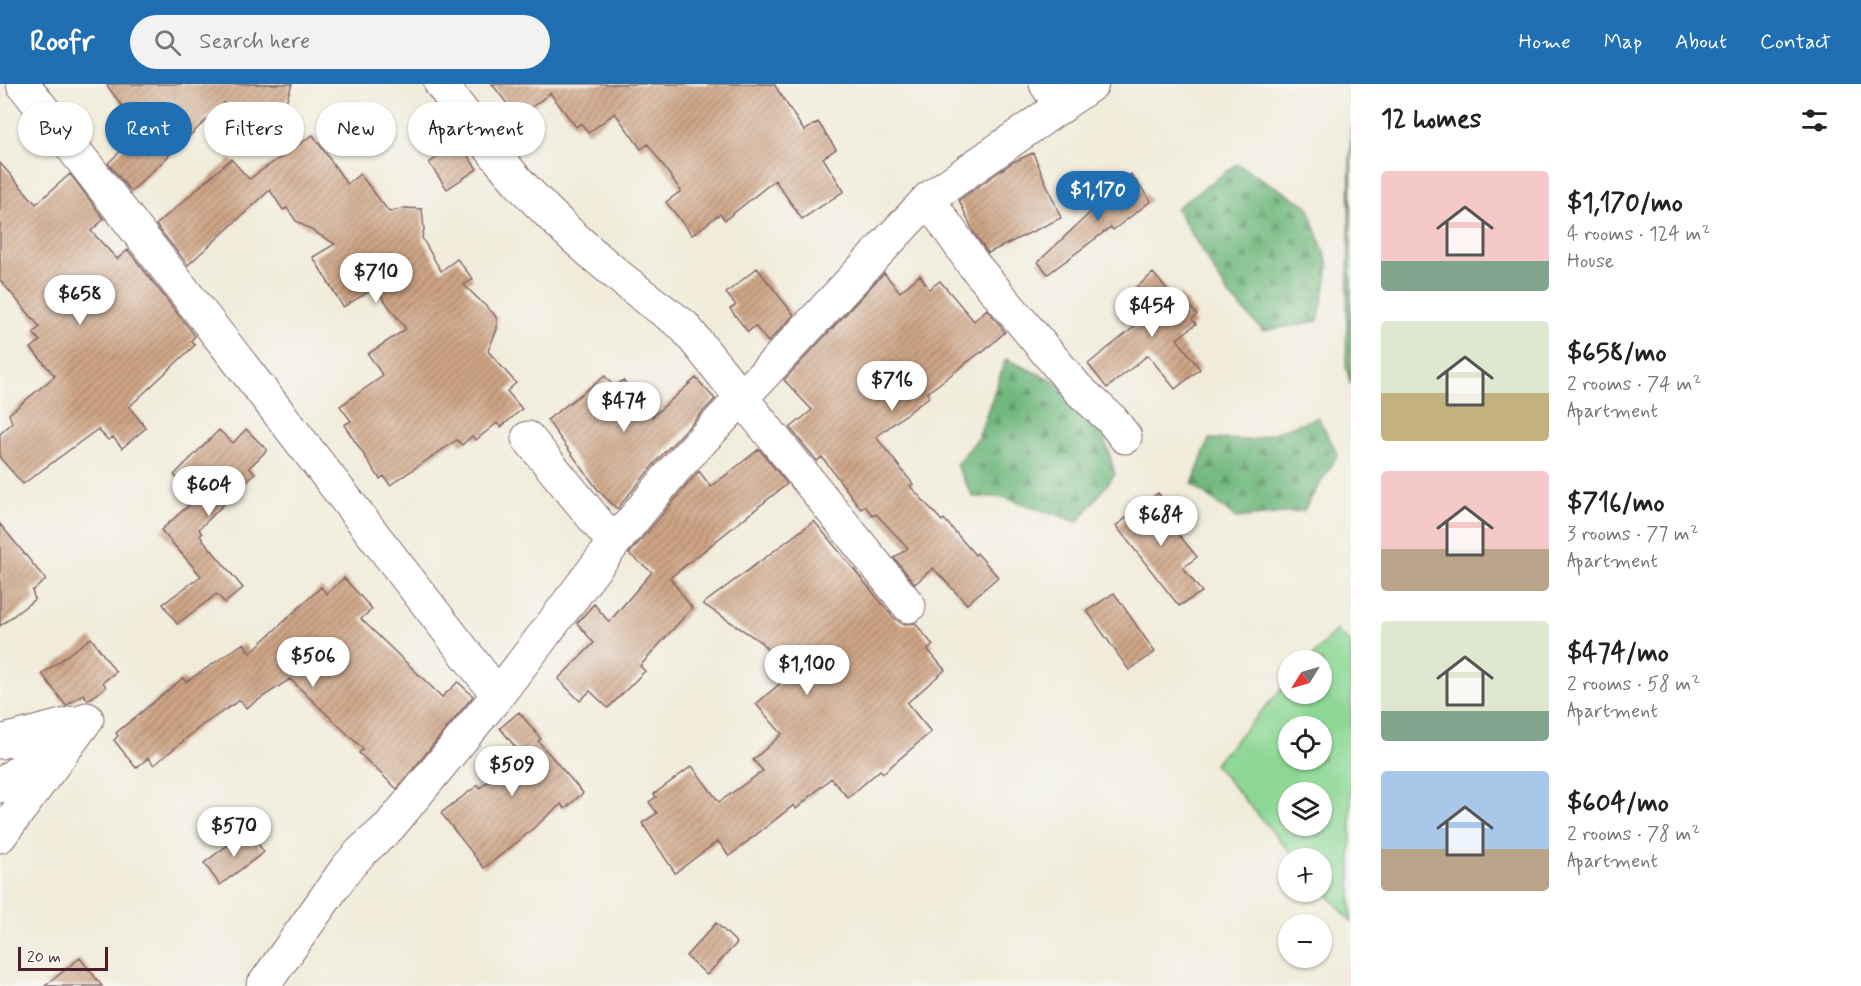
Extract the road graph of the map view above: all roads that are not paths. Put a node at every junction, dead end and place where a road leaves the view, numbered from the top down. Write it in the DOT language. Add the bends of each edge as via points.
graph roads {
  1 [pos="23,84"];
  2 [pos="441,84"];
  3 [pos="1092,84"];
  4 [pos="1054,95"];
  5 [pos="928,199"];
  6 [pos="742,399"];
  7 [pos="1125,437"];
  8 [pos="528,438"];
  9 [pos="614,543"];
  10 [pos="909,606"];
  11 [pos="498,695"];
  12 [pos="87,719"];
  13 [pos="0,742"];
  14 [pos="0,786"];
  15 [pos="0,836"];
  16 [pos="263,986"];
  1 -- 11 [label="street"];
  2 -- 6 [label="street" via="523,187 593,255 683,325"];
  3 -- 4 [label="street"];
  4 -- 5 [label="street"];
  5 -- 6 [label="street"];
  5 -- 7 [label="street" via="973,264 1078,389"];
  6 -- 9 [label="street" via="675,469"];
  6 -- 10 [label="street"];
  8 -- 9 [label="street"];
  9 -- 11 [label="street"];
  11 -- 16 [label="street" via="390,826 346,869"];
  12 -- 13 [label="street"];
  12 -- 14 [label="street"];
  12 -- 15 [label="street"];
}
